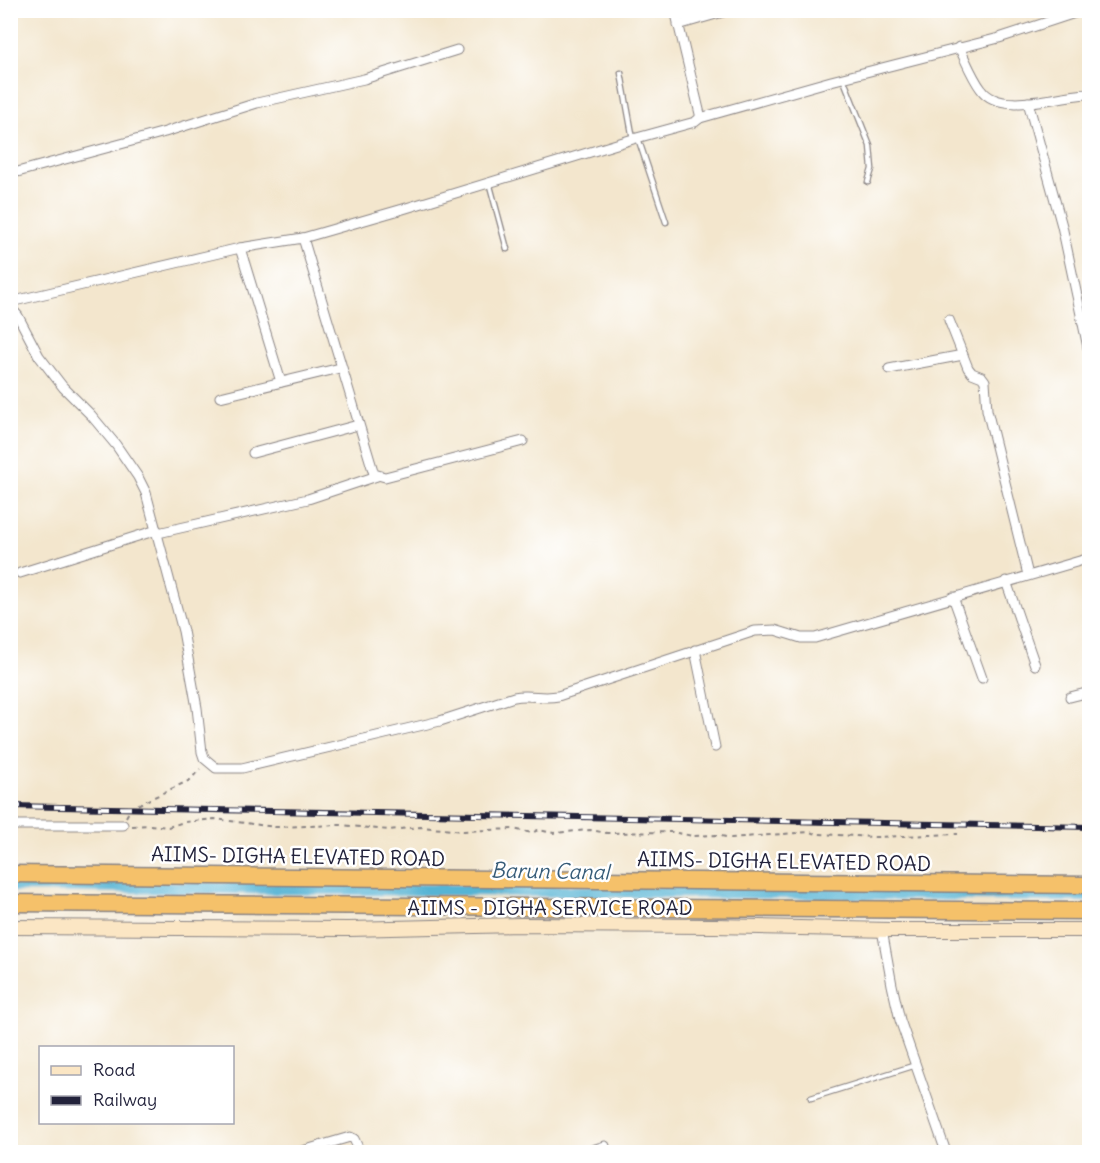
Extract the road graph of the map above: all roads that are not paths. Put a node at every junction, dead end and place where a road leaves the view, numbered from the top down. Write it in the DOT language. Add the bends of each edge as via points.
graph roads {
  1 [pos="675,10"];
  2 [pos="730,10"];
  3 [pos="1084,10"];
  4 [pos="678,25"];
  5 [pos="959,47"];
  6 [pos="457,50"];
  7 [pos="621,74"];
  8 [pos="843,78"];
  9 [pos="1089,94"];
  10 [pos="1028,102"];
  11 [pos="700,118"];
  12 [pos="635,139"];
  13 [pos="10,174"];
  14 [pos="489,182"];
  15 [pos="868,183"];
  16 [pos="666,222"];
  17 [pos="303,238"];
  18 [pos="240,248"];
  19 [pos="507,249"];
  20 [pos="10,302"];
  21 [pos="10,307"];
  22 [pos="949,320"];
  23 [pos="1089,352"];
  24 [pos="963,355"];
  25 [pos="340,368"];
  26 [pos="889,369"];
  27 [pos="281,382"];
  28 [pos="220,397"];
  29 [pos="358,425"];
  30 [pos="523,441"];
  31 [pos="253,453"];
  32 [pos="377,476"];
  33 [pos="158,532"];
  34 [pos="1089,558"];
  35 [pos="20,573"];
  36 [pos="1028,575"];
  37 [pos="1006,581"];
  38 [pos="952,597"];
  39 [pos="695,650"];
  40 [pos="1035,665"];
  41 [pos="982,678"];
  42 [pos="1089,692"];
  43 [pos="1070,697"];
  44 [pos="716,747"];
  45 [pos="10,825"];
  46 [pos="123,825"];
  47 [pos="10,874"];
  48 [pos="1089,885"];
  49 [pos="10,903"];
  50 [pos="1089,911"];
  51 [pos="10,927"];
  52 [pos="882,930"];
  53 [pos="1089,930"];
  54 [pos="916,1065"];
  55 [pos="811,1098"];
  56 [pos="605,1146"];
  57 [pos="299,1152"];
  58 [pos="360,1152"];
  59 [pos="586,1152"];
  60 [pos="946,1152"];
  1 -- 4 [label="street"];
  2 -- 4 [label="street"];
  3 -- 5 [label="street" via="1005,37"];
  4 -- 11 [label="street"];
  5 -- 8 [label="street"];
  5 -- 10 [label="street" via="988,97"];
  6 -- 13 [label="street" via="364,79 270,100"];
  7 -- 12 [label="lane"];
  8 -- 11 [label="street"];
  8 -- 15 [label="lane" via="870,146 872,169"];
  9 -- 10 [label="street"];
  10 -- 23 [label="street" via="1062,226"];
  11 -- 12 [label="street"];
  12 -- 14 [label="street"];
  12 -- 16 [label="lane"];
  14 -- 17 [label="street"];
  14 -- 19 [label="lane"];
  17 -- 18 [label="street"];
  17 -- 25 [label="street"];
  18 -- 20 [label="street"];
  18 -- 27 [label="street"];
  21 -- 33 [label="street" via="48,368 109,437 138,477"];
  22 -- 24 [label="street"];
  24 -- 26 [label="street"];
  24 -- 36 [label="street" via="970,371 985,381 987,410"];
  25 -- 27 [label="street"];
  25 -- 29 [label="street"];
  27 -- 28 [label="street"];
  29 -- 31 [label="street"];
  29 -- 32 [label="street"];
  30 -- 32 [label="street"];
  32 -- 33 [label="street" via="308,499"];
  33 -- 35 [label="street"];
  33 -- 39 [label="street" via="183,631 204,758 216,768 242,768 440,721 521,695 551,698"];
  34 -- 36 [label="street"];
  36 -- 37 [label="street"];
  37 -- 38 [label="street"];
  37 -- 40 [label="street"];
  38 -- 39 [label="street" via="815,638 766,630"];
  38 -- 41 [label="street"];
  39 -- 44 [label="street"];
  42 -- 43 [label="street"];
  45 -- 46 [label="street"];
  47 -- 48 [label="highway, AIIMS- DIGHA ELEVATED ROAD"];
  49 -- 50 [label="highway"];
  51 -- 52 [label="main road, AIIMS - DIGHA SERVICE ROAD" via="349,929 520,925"];
  52 -- 53 [label="main road, AIIMS - DIGHA SERVICE ROAD"];
  52 -- 54 [label="street" via="891,985"];
  54 -- 55 [label="lane"];
  54 -- 60 [label="street"];
  56 -- 59 [label="street"];
  57 -- 58 [label="street" via="350,1137"];
}
